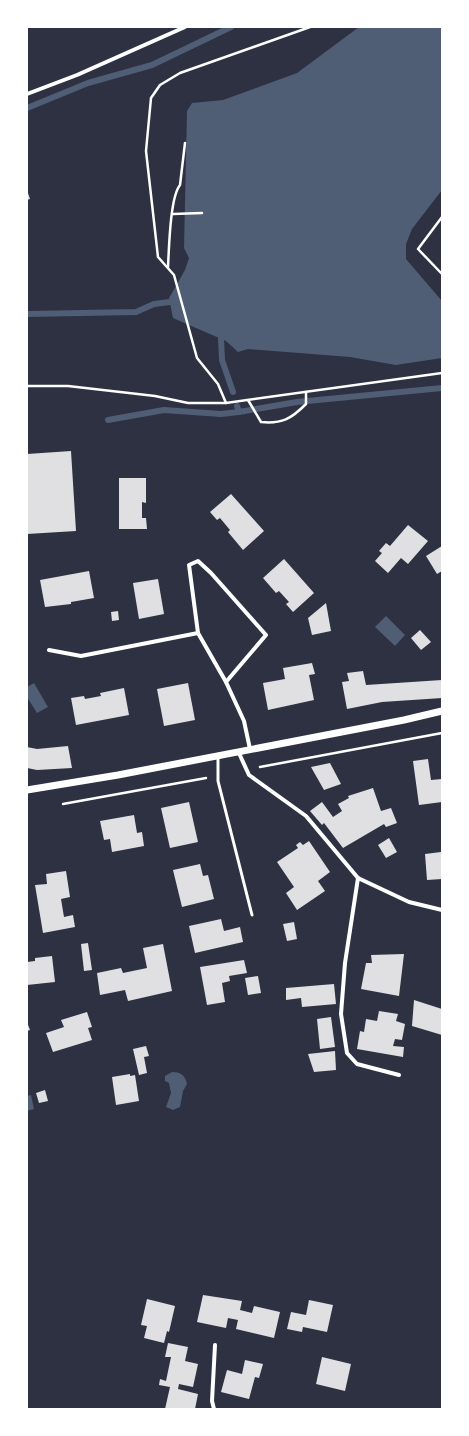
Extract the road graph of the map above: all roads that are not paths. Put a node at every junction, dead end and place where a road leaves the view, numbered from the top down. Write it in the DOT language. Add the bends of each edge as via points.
graph roads {
  1 [pos="185,27"];
  2 [pos="27,94"];
  3 [pos="198,633"];
  4 [pos="49,650"];
  5 [pos="226,682"];
  6 [pos="442,711"];
  7 [pos="250,748"];
  8 [pos="238,751"];
  9 [pos="218,755"];
  10 [pos="27,790"];
  11 [pos="358,878"];
  12 [pos="442,910"];
  13 [pos="252,915"];
  14 [pos="399,1074"];
  15 [pos="215,1346"];
  16 [pos="214,1409"];
  1 -- 2 [label="street" via="77,75"];
  3 -- 4 [label="street" via="81,656"];
  3 -- 5 [label="street"];
  3 -- 5 [label="street" via="189,565 198,561 266,635"];
  5 -- 7 [label="street" via="244,722"];
  6 -- 7 [label="street"];
  7 -- 8 [label="street"];
  8 -- 9 [label="street"];
  8 -- 11 [label="street" via="249,775 306,816"];
  9 -- 10 [label="street"];
  9 -- 13 [label="lane" via="218,781"];
  11 -- 12 [label="street" via="409,902"];
  11 -- 14 [label="street" via="344,963 342,1007 347,1054 357,1064"];
  15 -- 16 [label="street" via="212,1401"];
}
